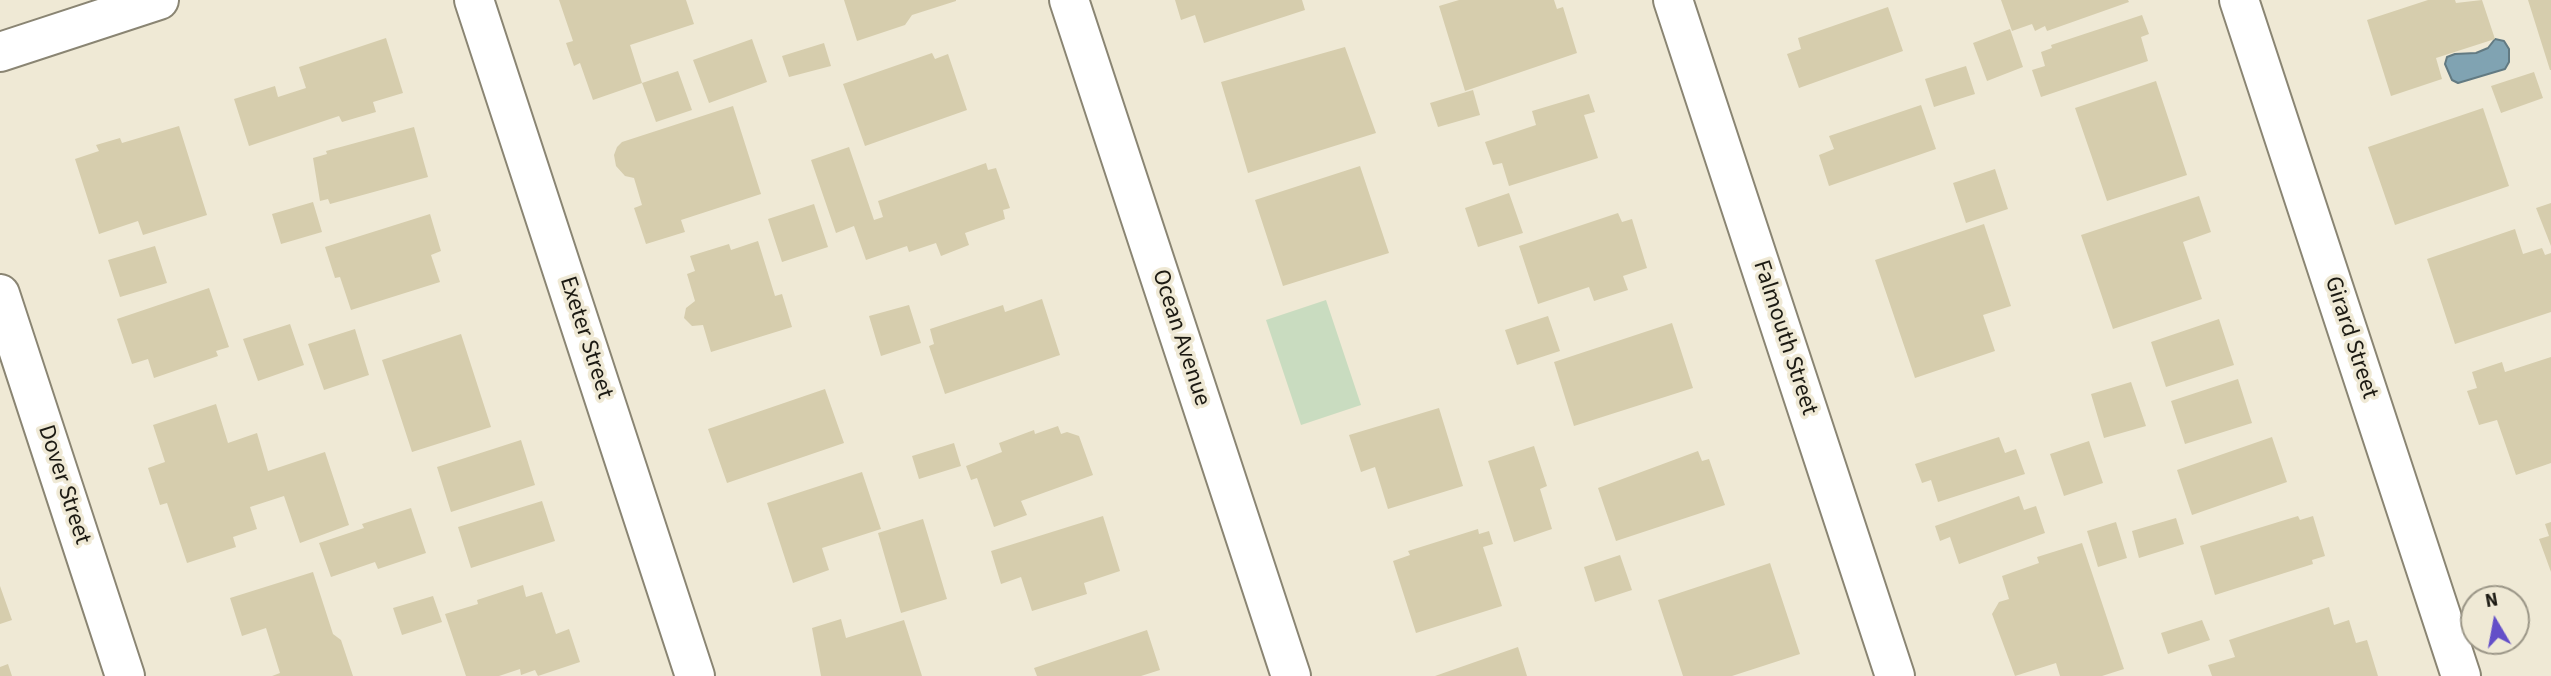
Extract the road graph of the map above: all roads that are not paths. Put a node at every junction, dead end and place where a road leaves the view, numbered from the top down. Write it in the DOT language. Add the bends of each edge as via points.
graph roads {
  1 [pos="159,0"];
  2 [pos="474,0"];
  3 [pos="1069,0"];
  4 [pos="1673,0"];
  5 [pos="2239,0"];
  6 [pos="0,52"];
  7 [pos="0,294"];
  8 [pos="125,676"];
  9 [pos="695,676"];
  10 [pos="1291,676"];
  11 [pos="1895,676"];
  12 [pos="2461,676"];
  1 -- 6 [label="street"];
  2 -- 9 [label="street, Exeter Street"];
  3 -- 10 [label="street, Ocean Avenue"];
  4 -- 11 [label="street, Falmouth Street"];
  5 -- 12 [label="street, Girard Street"];
  7 -- 8 [label="street, Dover Street"];
}
